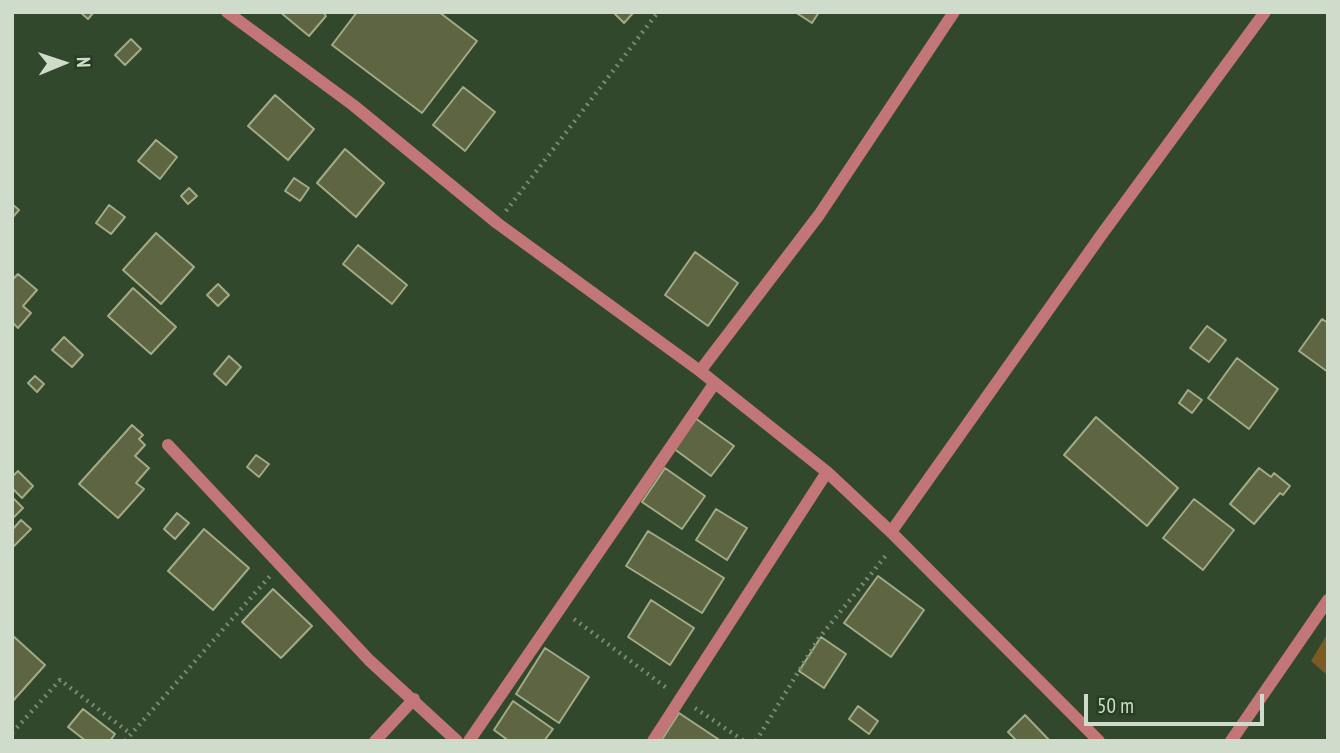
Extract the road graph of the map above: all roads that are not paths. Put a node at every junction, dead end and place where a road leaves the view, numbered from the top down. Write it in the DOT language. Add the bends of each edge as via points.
graph roads {
  1 [pos="227,12"];
  2 [pos="954,12"];
  3 [pos="1265,12"];
  4 [pos="700,371"];
  5 [pos="714,384"];
  6 [pos="168,445"];
  7 [pos="827,472"];
  8 [pos="895,536"];
  9 [pos="1328,600"];
  10 [pos="414,699"];
  11 [pos="375,741"];
  12 [pos="457,741"];
  13 [pos="469,741"];
  14 [pos="653,741"];
  15 [pos="1099,741"];
  16 [pos="1231,741"];
  1 -- 4 [label="street" via="353,105 497,223"];
  2 -- 4 [label="street" via="819,215"];
  3 -- 8 [label="street" via="1102,234"];
  4 -- 5 [label="street"];
  5 -- 7 [label="street"];
  5 -- 13 [label="street"];
  6 -- 10 [label="street" via="369,660"];
  7 -- 8 [label="street"];
  7 -- 14 [label="street"];
  8 -- 15 [label="street"];
  9 -- 16 [label="street"];
  10 -- 11 [label="street"];
  10 -- 12 [label="street"];
}
